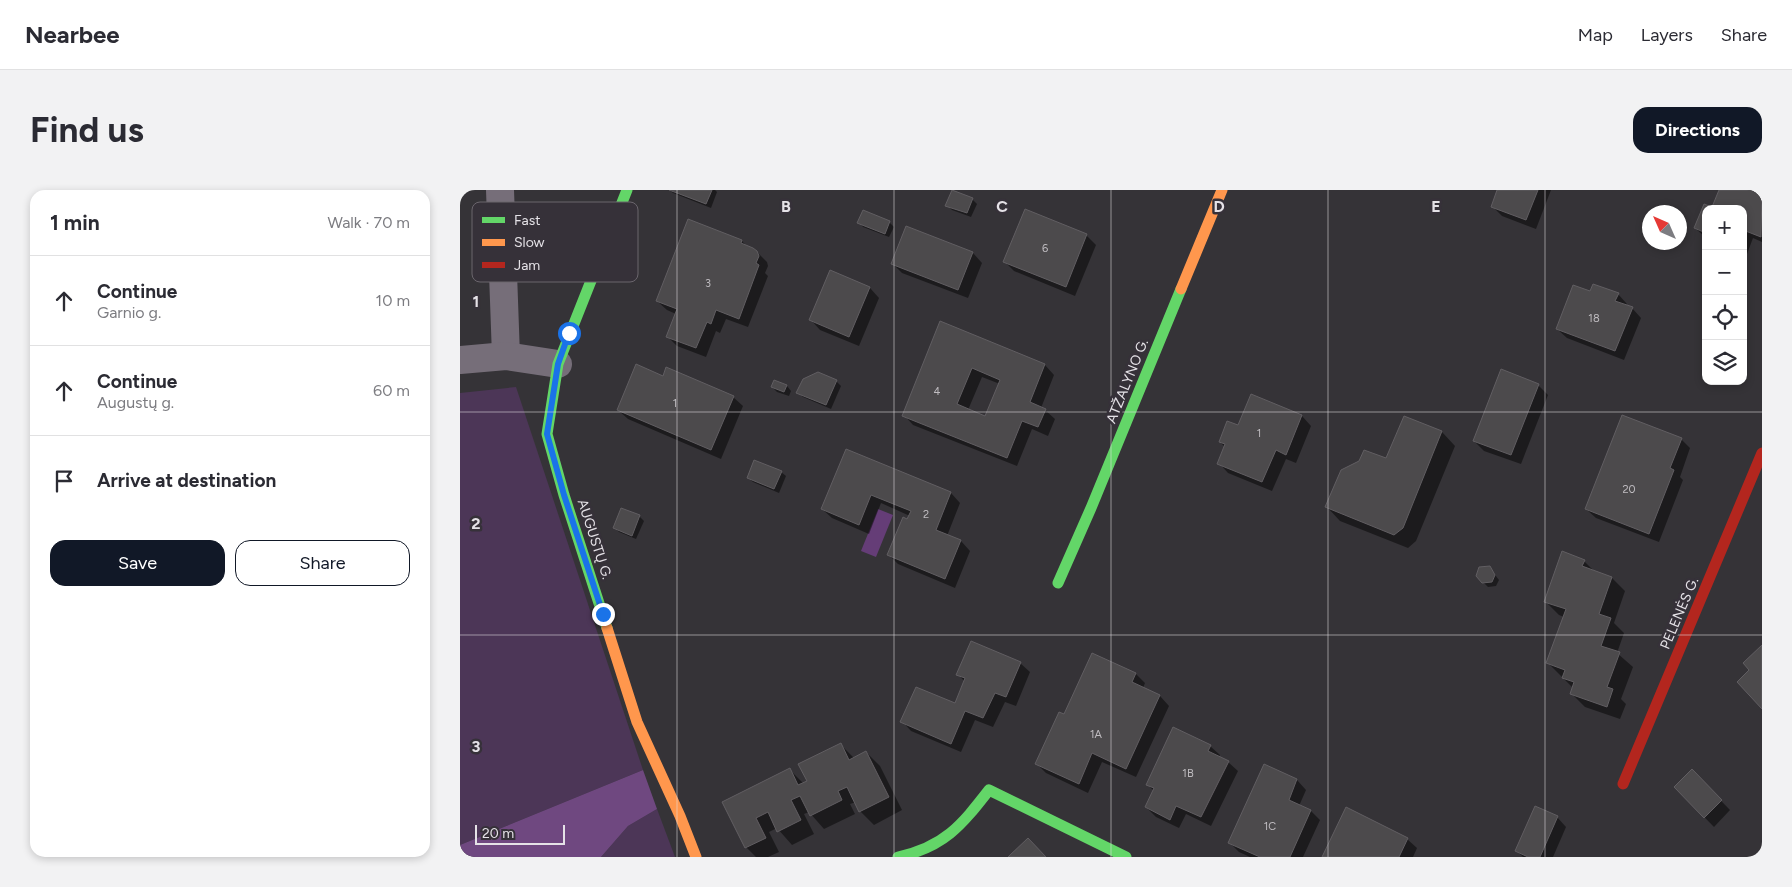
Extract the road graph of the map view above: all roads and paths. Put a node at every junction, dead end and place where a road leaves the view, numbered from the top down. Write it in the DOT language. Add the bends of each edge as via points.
graph roads {
  1 [pos="627,190"];
  2 [pos="1222,190"];
  3 [pos="622,202"];
  4 [pos="503,282"];
  5 [pos="591,282"];
  6 [pos="506,356"];
  7 [pos="460,360"];
  8 [pos="558,364"];
  9 [pos="1762,453"];
  10 [pos="1058,583"];
  11 [pos="1623,784"];
  12 [pos="696,857"];
  13 [pos="898,857"];
  14 [pos="1126,857"];
  1 -- 3 [label="street, AUGUSTŲ G."];
  2 -- 10 [label="street, ATŽALYNO G."];
  4 -- 6 [label="street"];
  5 -- 8 [label="street, AUGUSTŲ G."];
  6 -- 7 [label="street"];
  6 -- 8 [label="street"];
  8 -- 12 [label="street, AUGUSTŲ G." via="547,434 564,495 637,722"];
  9 -- 11 [label="street, PELENĖS G."];
  13 -- 14 [label="street" via="924,850 941,840 961,824 989,790"];
}
